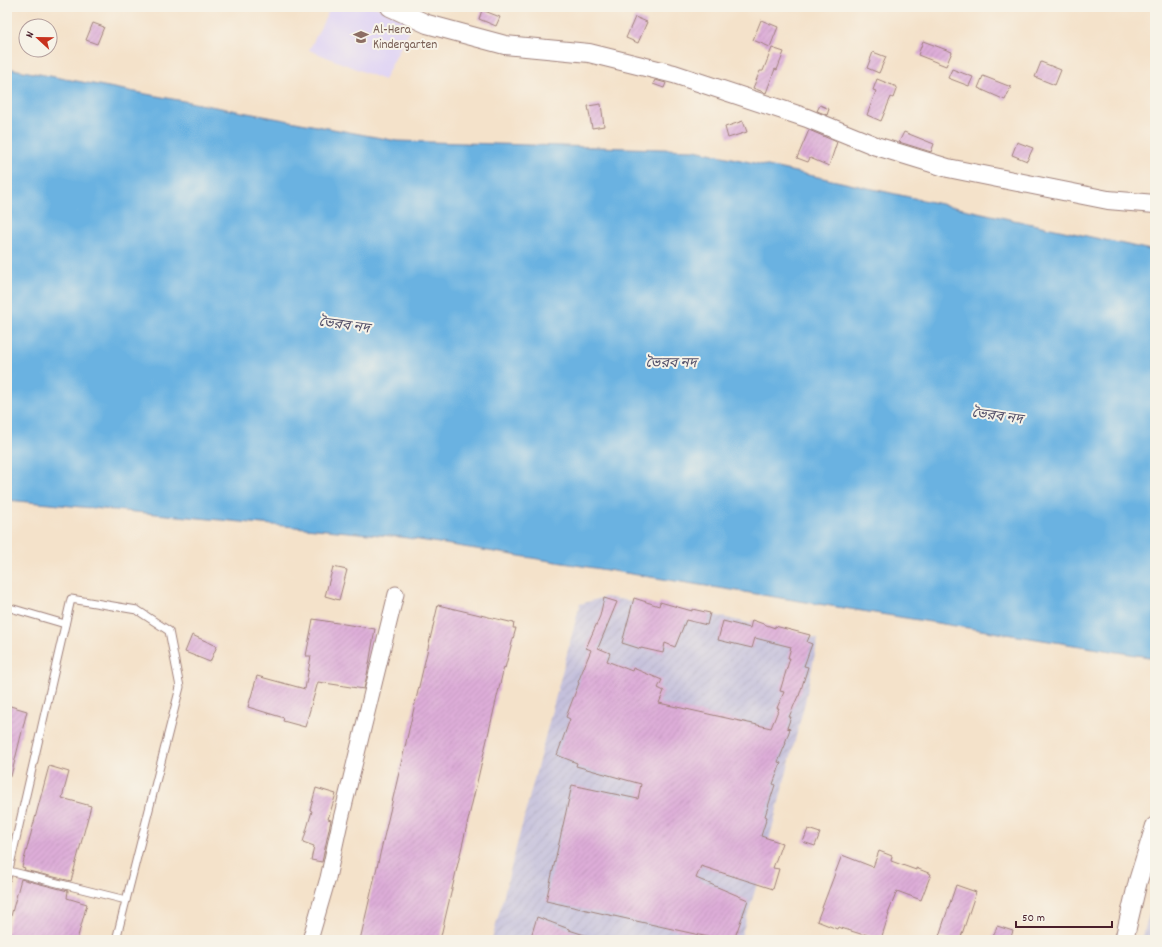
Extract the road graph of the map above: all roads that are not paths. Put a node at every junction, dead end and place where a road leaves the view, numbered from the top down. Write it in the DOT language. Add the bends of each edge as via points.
graph roads {
  1 [pos="390,7"];
  2 [pos="1155,204"];
  3 [pos="396,594"];
  4 [pos="7,606"];
  5 [pos="65,624"];
  6 [pos="1155,826"];
  7 [pos="1155,836"];
  8 [pos="8,874"];
  9 [pos="126,900"];
  10 [pos="116,940"];
  11 [pos="310,940"];
  12 [pos="1128,940"];
  1 -- 2 [label="street" via="427,24 504,45 589,53 674,74 807,118 876,146 948,168 1108,200"];
  3 -- 11 [label="street" via="328,878"];
  4 -- 5 [label="lane"];
  5 -- 8 [label="lane"];
  5 -- 9 [label="lane" via="71,599 137,610 170,631 180,687"];
  6 -- 12 [label="street" via="1138,881"];
  7 -- 12 [label="street" via="1141,880"];
  8 -- 9 [label="lane"];
  9 -- 10 [label="lane"];
}
